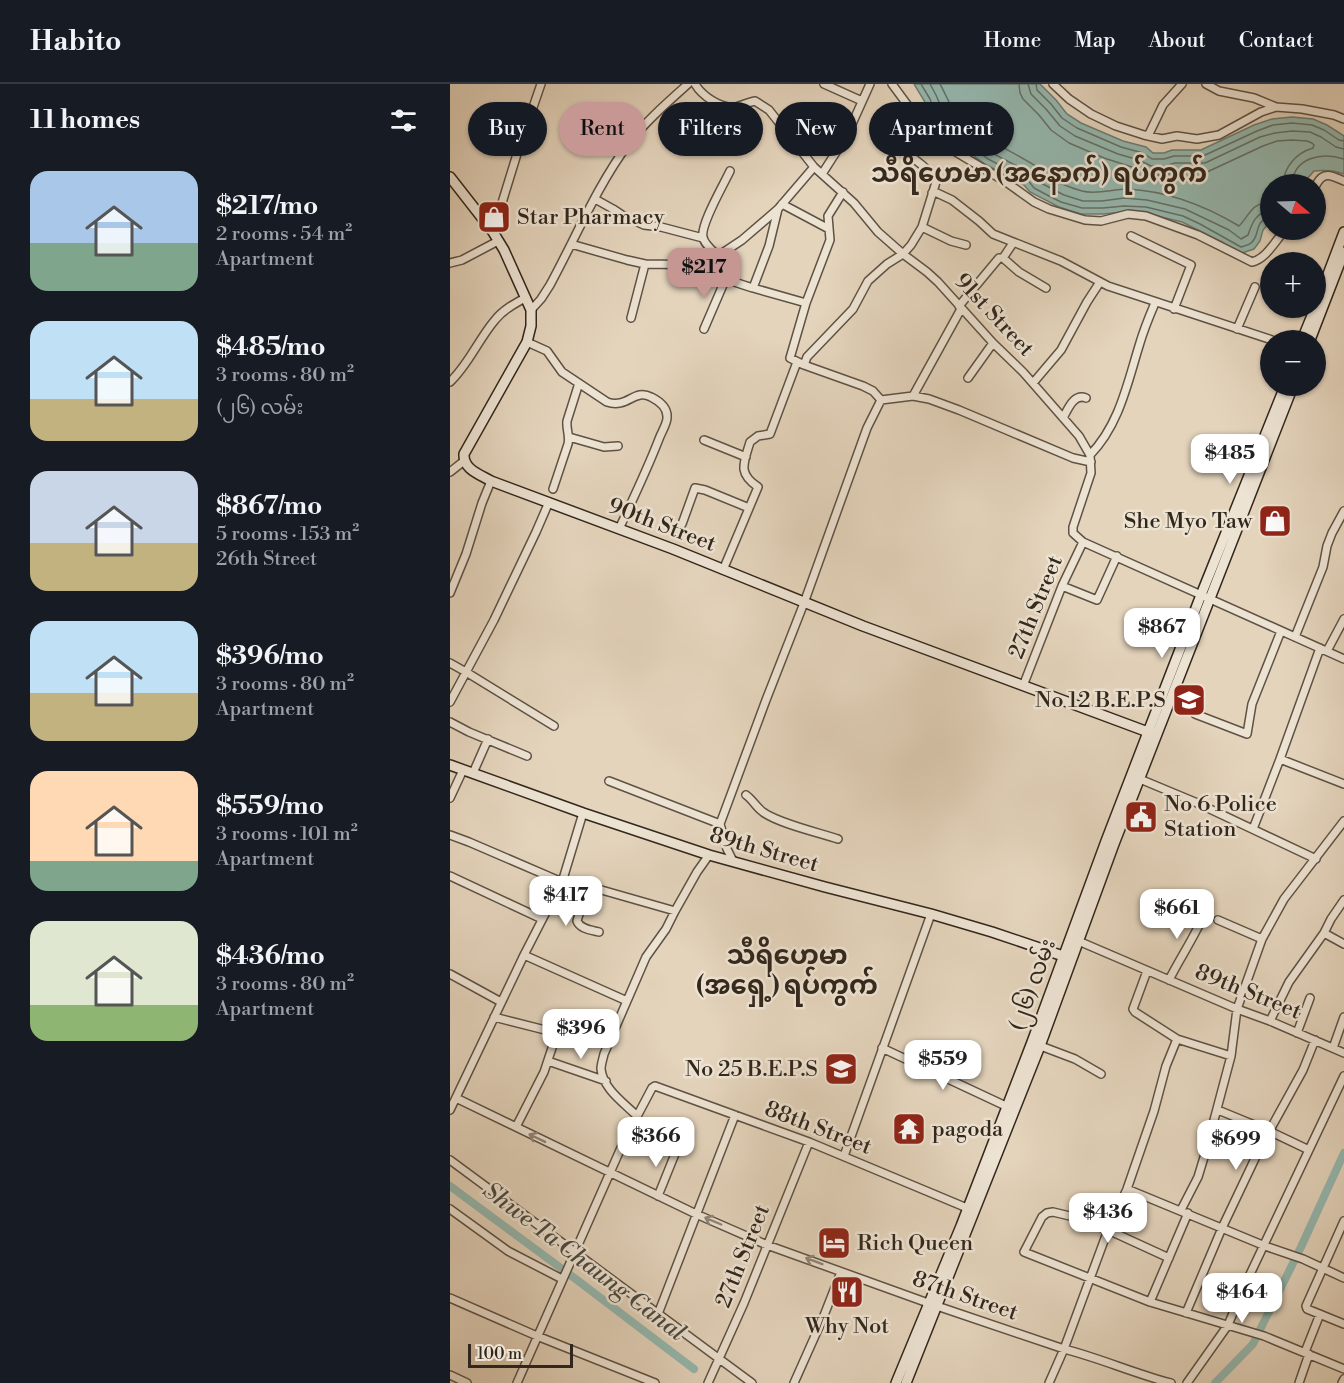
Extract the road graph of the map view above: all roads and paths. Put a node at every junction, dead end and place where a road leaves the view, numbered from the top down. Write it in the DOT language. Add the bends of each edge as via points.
graph roads {
  1 [pos="541,84"];
  2 [pos="688,84"];
  3 [pos="695,84"];
  4 [pos="824,84"];
  5 [pos="870,84"];
  6 [pos="892,84"];
  7 [pos="1053,84"];
  8 [pos="1182,84"];
  9 [pos="1206,84"];
  10 [pos="862,101"];
  11 [pos="1276,107"];
  12 [pos="1344,119"];
  13 [pos="1148,136"];
  14 [pos="909,156"];
  15 [pos="814,166"];
  16 [pos="730,171"];
  17 [pos="822,174"];
  18 [pos="1326,176"];
  19 [pos="450,177"];
  20 [pos="1344,181"];
  21 [pos="843,192"];
  22 [pos="932,193"];
  23 [pos="595,199"];
  24 [pos="780,207"];
  25 [pos="922,227"];
  26 [pos="829,229"];
  27 [pos="496,236"];
  28 [pos="1131,236"];
  29 [pos="1343,236"];
  30 [pos="703,238"];
  31 [pos="1277,240"];
  32 [pos="571,243"];
  33 [pos="1013,243"];
  34 [pos="966,245"];
  35 [pos="1344,252"];
  36 [pos="903,254"];
  37 [pos="718,255"];
  38 [pos="1004,258"];
  39 [pos="450,263"];
  40 [pos="645,264"];
  41 [pos="709,265"];
  42 [pos="1337,271"];
  43 [pos="726,278"];
  44 [pos="1100,282"];
  45 [pos="1255,287"];
  46 [pos="753,288"];
  47 [pos="1046,288"];
  48 [pos="1326,289"];
  49 [pos="525,298"];
  50 [pos="806,303"];
  51 [pos="1155,303"];
  52 [pos="960,307"];
  53 [pos="1174,309"];
  54 [pos="531,310"];
  55 [pos="631,318"];
  56 [pos="704,329"];
  57 [pos="1237,329"];
  58 [pos="1314,330"];
  59 [pos="1260,336"];
  60 [pos="527,342"];
  61 [pos="993,343"];
  62 [pos="800,363"];
  63 [pos="968,378"];
  64 [pos="450,382"];
  65 [pos="579,383"];
  66 [pos="1033,383"];
  67 [pos="913,396"];
  68 [pos="1281,396"];
  69 [pos="1288,396"];
  70 [pos="1086,398"];
  71 [pos="881,399"];
  72 [pos="1063,418"];
  73 [pos="569,438"];
  74 [pos="704,440"];
  75 [pos="618,446"];
  76 [pos="1260,456"];
  77 [pos="746,457"];
  78 [pos="1090,458"];
  79 [pos="464,462"];
  80 [pos="450,472"];
  81 [pos="490,481"];
  82 [pos="553,489"];
  83 [pos="549,502"];
  84 [pos="749,508"];
  85 [pos="1344,511"];
  86 [pos="682,524"];
  87 [pos="619,529"];
  88 [pos="1083,542"];
  89 [pos="1117,556"];
  90 [pos="723,570"];
  91 [pos="452,580"];
  92 [pos="1062,586"];
  93 [pos="450,593"];
  94 [pos="1205,597"];
  95 [pos="804,603"];
  96 [pos="1344,619"];
  97 [pos="1281,631"];
  98 [pos="1295,637"];
  99 [pos="1324,650"];
  100 [pos="1344,659"];
  101 [pos="450,663"];
  102 [pos="466,672"];
  103 [pos="1023,686"];
  104 [pos="450,702"];
  105 [pos="1195,714"];
  106 [pos="450,722"];
  107 [pos="554,726"];
  108 [pos="1152,733"];
  109 [pos="488,739"];
  110 [pos="528,756"];
  111 [pos="1280,759"];
  112 [pos="450,765"];
  113 [pos="468,771"];
  114 [pos="1135,778"];
  115 [pos="609,781"];
  116 [pos="1344,784"];
  117 [pos="746,795"];
  118 [pos="450,798"];
  119 [pos="583,813"];
  120 [pos="1344,821"];
  121 [pos="720,824"];
  122 [pos="1253,829"];
  123 [pos="450,836"];
  124 [pos="838,839"];
  125 [pos="709,855"];
  126 [pos="1316,859"];
  127 [pos="733,861"];
  128 [pos="450,876"];
  129 [pos="562,880"];
  130 [pos="556,892"];
  131 [pos="1344,900"];
  132 [pos="1206,910"];
  133 [pos="675,911"];
  134 [pos="931,914"];
  135 [pos="542,919"];
  136 [pos="1218,920"];
  137 [pos="599,932"];
  138 [pos="1324,933"];
  139 [pos="1075,939"];
  140 [pos="1262,939"];
  141 [pos="1344,944"];
  142 [pos="524,955"];
  143 [pos="1068,958"];
  144 [pos="1147,971"];
  145 [pos="450,974"];
  146 [pos="1169,980"];
  147 [pos="1310,998"];
  148 [pos="627,1001"];
  149 [pos="501,1002"];
  150 [pos="1237,1009"];
  151 [pos="494,1017"];
  152 [pos="1344,1017"];
  153 [pos="1270,1021"];
  154 [pos="1297,1033"];
  155 [pos="1178,1039"];
  156 [pos="1315,1040"];
  157 [pos="1036,1044"];
  158 [pos="882,1048"];
  159 [pos="1333,1048"];
  160 [pos="1344,1053"];
  161 [pos="1231,1056"];
  162 [pos="548,1062"];
  163 [pos="1101,1074"];
  164 [pos="1344,1076"];
  165 [pos="606,1081"];
  166 [pos="456,1098"];
  167 [pos="1011,1109"];
  168 [pos="450,1110"];
  169 [pos="1218,1110"];
  170 [pos="735,1115"];
  171 [pos="638,1116"];
  172 [pos="516,1127"];
  173 [pos="1269,1131"];
  174 [pos="809,1142"];
  175 [pos="677,1149"];
  176 [pos="1309,1150"];
  177 [pos="844,1156"];
  178 [pos="450,1161"];
  179 [pos="610,1173"];
  180 [pos="1128,1189"];
  181 [pos="658,1196"];
  182 [pos="967,1208"];
  183 [pos="450,1209"];
  184 [pos="1184,1212"];
  185 [pos="696,1214"];
  186 [pos="1344,1221"];
  187 [pos="1222,1228"];
  188 [pos="1108,1230"];
  189 [pos="1341,1236"];
  190 [pos="767,1245"];
  191 [pos="1264,1246"];
  192 [pos="576,1252"];
  193 [pos="1169,1258"];
  194 [pos="1322,1269"];
  195 [pos="841,1272"];
  196 [pos="564,1275"];
  197 [pos="1344,1278"];
  198 [pos="1091,1279"];
  199 [pos="450,1298"];
  200 [pos="1150,1302"];
  201 [pos="932,1305"];
  202 [pos="1185,1313"];
  203 [pos="658,1314"];
  204 [pos="1320,1314"];
  205 [pos="1228,1324"];
  206 [pos="1344,1324"];
  207 [pos="537,1336"];
  208 [pos="1064,1350"];
  209 [pos="1307,1353"];
  210 [pos="719,1360"];
  211 [pos="1344,1368"];
  212 [pos="450,1375"];
  213 [pos="1148,1377"];
  214 [pos="1344,1379"];
  215 [pos="710,1380"];
  216 [pos="467,1383"];
  217 [pos="518,1383"];
  218 [pos="656,1383"];
  219 [pos="752,1383"];
  220 [pos="794,1383"];
  221 [pos="896,1383"];
  222 [pos="906,1383"];
  223 [pos="1049,1383"];
  224 [pos="1142,1383"];
  225 [pos="1171,1383"];
  226 [pos="1186,1383"];
  227 [pos="1299,1383"];
  228 [pos="1342,1383"];
  1 -- 27 [label="street" via="517,154"];
  2 -- 23 [label="street" via="631,141"];
  3 -- 15 [label="street, 91st Street" via="706,96 727,106 752,101 764,106"];
  4 -- 10 [label="street"];
  5 -- 10 [label="street"];
  6 -- 31 [label="street" via="944,145 1049,209 1092,221 1128,214 1146,216 1198,235 1252,262 1262,258"];
  7 -- 13 [label="street" via="1091,114"];
  8 -- 13 [label="street" via="1163,105"];
  9 -- 11 [label="street" via="1219,92 1254,98"];
  10 -- 17 [label="street"];
  11 -- 12 [label="street"];
  11 -- 13 [label="street" via="1219,135 1197,139"];
  14 -- 22 [label="street" via="934,176"];
  15 -- 17 [label="street, 91st Street"];
  15 -- 24 [label="street"];
  16 -- 30 [label="street" via="711,210"];
  17 -- 21 [label="street, 91st Street"];
  18 -- 20 [label="street"];
  19 -- 27 [label="street"];
  21 -- 26 [label="street" via="828,216"];
  21 -- 36 [label="street, 91st Street"];
  22 -- 25 [label="street"];
  22 -- 33 [label="street" via="952,200 993,234"];
  23 -- 30 [label="street" via="644,225"];
  23 -- 32 [label="street"];
  24 -- 26 [label="street"];
  24 -- 37 [label="street"];
  24 -- 46 [label="street"];
  25 -- 34 [label="street"];
  25 -- 36 [label="street"];
  26 -- 50 [label="street" via="830,240"];
  27 -- 39 [label="street" via="462,260"];
  27 -- 49 [label="street"];
  28 -- 53 [label="street" via="1191,265"];
  29 -- 42 [label="street"];
  30 -- 37 [label="street"];
  32 -- 40 [label="street"];
  32 -- 54 [label="street" via="550,285"];
  33 -- 38 [label="street"];
  33 -- 44 [label="street" via="1061,261"];
  35 -- 42 [label="street"];
  36 -- 52 [label="street, 91st Street" via="927,272"];
  36 -- 62 [label="street" via="868,281 853,309"];
  37 -- 41 [label="street"];
  38 -- 47 [label="street" via="1018,272"];
  38 -- 52 [label="street" via="999,258"];
  40 -- 41 [label="street"];
  40 -- 55 [label="street"];
  41 -- 43 [label="street"];
  42 -- 48 [label="street"];
  42 -- 58 [label="street"];
  43 -- 46 [label="street"];
  43 -- 56 [label="street"];
  44 -- 51 [label="street"];
  44 -- 66 [label="street" via="1061,350"];
  45 -- 57 [label="street"];
  46 -- 50 [label="street"];
  49 -- 54 [label="street"];
  49 -- 64 [label="street" via="495,320 467,364"];
  50 -- 62 [label="street" via="790,356"];
  51 -- 53 [label="street"];
  51 -- 78 [label="street" via="1122,403"];
  52 -- 61 [label="street, 91st Street"];
  52 -- 67 [label="street"];
  53 -- 57 [label="street"];
  54 -- 60 [label="street"];
  57 -- 59 [label="street"];
  60 -- 65 [label="street" via="547,351 562,372"];
  60 -- 79 [label="street" via="468,446"];
  61 -- 63 [label="street"];
  61 -- 66 [label="street, 91st Street"];
  62 -- 71 [label="street" via="863,386"];
  62 -- 77 [label="street" via="770,434 750,442"];
  65 -- 73 [label="street" via="566,426"];
  65 -- 87 [label="street" via="614,404 643,394 663,405 667,417"];
  66 -- 72 [label="street, 91st Street"];
  67 -- 71 [label="street"];
  67 -- 78 [label="street" via="952,407 1073,458"];
  68 -- 76 [label="street"];
  69 -- 76 [label="street"];
  70 -- 72 [label="street" via="1073,401"];
  71 -- 95 [label="street"];
  72 -- 78 [label="street, 91st Street" via="1079,436"];
  73 -- 75 [label="street" via="604,447"];
  73 -- 82 [label="street"];
  74 -- 77 [label="street"];
  76 -- 94 [label="street"];
  77 -- 84 [label="street" via="743,470 758,487"];
  78 -- 88 [label="street" via="1091,472 1073,530"];
  79 -- 80 [label="street"];
  79 -- 81 [label="street, 90th Street"];
  81 -- 83 [label="street, 90th Street"];
  81 -- 91 [label="street" via="466,554"];
  83 -- 87 [label="street, 90th Street"];
  83 -- 102 [label="street"];
  84 -- 86 [label="street" via="697,487"];
  84 -- 90 [label="street"];
  85 -- 98 [label="street" via="1332,533"];
  87 -- 90 [label="street, 90th Street"];
  88 -- 89 [label="street"];
  88 -- 92 [label="street, 27th Street"];
  89 -- 92 [label="street" via="1097,600"];
  89 -- 94 [label="street"];
  90 -- 95 [label="street, 90th Street"];
  91 -- 93 [label="street"];
  92 -- 103 [label="street, 27th Street"];
  94 -- 97 [label="street"];
  94 -- 108 [label="street, (၂၆) လမ်း"];
  95 -- 103 [label="street, 90th Street"];
  95 -- 121 [label="street"];
  96 -- 99 [label="street"];
  97 -- 98 [label="street"];
  97 -- 105 [label="street" via="1252,704 1247,734"];
  98 -- 99 [label="street"];
  99 -- 100 [label="street"];
  99 -- 111 [label="street"];
  101 -- 102 [label="street"];
  102 -- 104 [label="street"];
  102 -- 107 [label="street"];
  103 -- 108 [label="street, 90th Street"];
  106 -- 109 [label="street"];
  108 -- 114 [label="street, (၂၆) လမ်း"];
  109 -- 110 [label="street"];
  109 -- 113 [label="street"];
  111 -- 116 [label="street"];
  111 -- 122 [label="street"];
  112 -- 113 [label="street, 89th Street"];
  113 -- 118 [label="street"];
  113 -- 119 [label="street, 89th Street"];
  114 -- 122 [label="street"];
  114 -- 139 [label="street, (၂၆) လမ်း"];
  115 -- 121 [label="street"];
  117 -- 124 [label="street" via="774,818"];
  119 -- 125 [label="street, 89th Street"];
  119 -- 129 [label="street"];
  120 -- 126 [label="street"];
  121 -- 127 [label="street"];
  122 -- 126 [label="street"];
  123 -- 129 [label="street"];
  125 -- 127 [label="street, 89th Street"];
  125 -- 133 [label="street"];
  126 -- 140 [label="street" via="1284,900"];
  127 -- 134 [label="street, 89th Street"];
  128 -- 135 [label="street"];
  129 -- 130 [label="street"];
  129 -- 133 [label="street"];
  130 -- 135 [label="street"];
  130 -- 137 [label="street" via="580,899 577,924"];
  131 -- 138 [label="street"];
  132 -- 146 [label="street"];
  133 -- 148 [label="street" via="646,957"];
  134 -- 143 [label="street, 89th Street"];
  134 -- 158 [label="street"];
  135 -- 142 [label="street"];
  136 -- 140 [label="street"];
  138 -- 141 [label="street"];
  138 -- 153 [label="street" via="1289,982"];
  139 -- 143 [label="street, (၂၆) လမ်း"];
  139 -- 144 [label="street, 89th Street"];
  140 -- 150 [label="street"];
  142 -- 148 [label="street"];
  142 -- 149 [label="street"];
  143 -- 157 [label="street, (၂၆) လမ်း"];
  144 -- 146 [label="street, 89th Street"];
  144 -- 155 [label="street" via="1133,1009"];
  145 -- 149 [label="street"];
  146 -- 150 [label="street, 89th Street"];
  147 -- 154 [label="street"];
  148 -- 165 [label="street" via="604,1054 601,1070"];
  149 -- 151 [label="street"];
  150 -- 153 [label="street, 89th Street"];
  150 -- 161 [label="street"];
  151 -- 162 [label="street" via="557,1033"];
  151 -- 166 [label="street"];
  152 -- 159 [label="street"];
  153 -- 154 [label="street, 89th Street"];
  154 -- 156 [label="street, 89th Street"];
  155 -- 161 [label="street"];
  155 -- 180 [label="street"];
  156 -- 159 [label="street, 89th Street"];
  156 -- 173 [label="street"];
  157 -- 163 [label="street"];
  157 -- 167 [label="street, (၂၆) လမ်း"];
  158 -- 167 [label="street"];
  158 -- 177 [label="street"];
  159 -- 160 [label="street, 89th Street"];
  161 -- 169 [label="street"];
  162 -- 165 [label="street"];
  162 -- 172 [label="street"];
  164 -- 176 [label="street"];
  165 -- 171 [label="street"];
  166 -- 168 [label="street"];
  166 -- 172 [label="street, 87th Street"];
  167 -- 182 [label="street, (၂၆) လမ်း"];
  167 -- 201 [label="street, (၂၆) လမ်း" via="968,1229"];
  169 -- 173 [label="street"];
  169 -- 184 [label="street"];
  170 -- 171 [label="street, 88th Street" via="655,1086"];
  170 -- 174 [label="street, 88th Street"];
  170 -- 185 [label="street"];
  171 -- 179 [label="street"];
  179 -- 172 [label="street, 87th Street, one-way"];
  173 -- 176 [label="street"];
  173 -- 187 [label="street"];
  174 -- 177 [label="street, 88th Street"];
  174 -- 190 [label="street, 27th Street"];
  175 -- 181 [label="street"];
  176 -- 191 [label="street"];
  177 -- 182 [label="street, 88th Street"];
  178 -- 192 [label="street"];
  179 -- 181 [label="street, 87th Street"];
  179 -- 192 [label="street"];
  180 -- 184 [label="street"];
  180 -- 188 [label="street"];
  181 -- 185 [label="street, 87th Street"];
  182 -- 201 [label="street, (၂၆) လမ်း"];
  183 -- 196 [label="street" via="508,1251"];
  184 -- 187 [label="street"];
  184 -- 193 [label="street"];
  190 -- 185 [label="street, 87th Street, one-way"];
  185 -- 203 [label="street"];
  186 -- 189 [label="street"];
  187 -- 191 [label="street"];
  187 -- 202 [label="street"];
  188 -- 193 [label="street"];
  188 -- 198 [label="street"];
  188 -- 198 [label="street" via="1049,1212 1042,1217 1024,1252"];
  189 -- 194 [label="street"];
  195 -- 190 [label="street, 87th Street, one-way"];
  190 -- 210 [label="street, 27th Street"];
  191 -- 194 [label="street"];
  191 -- 205 [label="street"];
  192 -- 196 [label="street"];
  192 -- 203 [label="street"];
  193 -- 200 [label="street"];
  194 -- 197 [label="street"];
  194 -- 204 [label="street" via="1306,1306"];
  195 -- 201 [label="street, 87th Street"];
  195 -- 220 [label="street"];
  196 -- 207 [label="street"];
  198 -- 200 [label="street"];
  198 -- 208 [label="street"];
  199 -- 207 [label="street"];
  200 -- 202 [label="street"];
  201 -- 208 [label="street, 87th Street"];
  201 -- 221 [label="street, (၂၆) လမ်း"];
  201 -- 222 [label="street, (၂၆) လမ်း"];
  202 -- 205 [label="street"];
  203 -- 210 [label="street"];
  204 -- 206 [label="street"];
  204 -- 209 [label="street"];
  205 -- 209 [label="street"];
  205 -- 226 [label="street"];
  207 -- 217 [label="street"];
  207 -- 218 [label="street"];
  208 -- 213 [label="street, 87th Street"];
  208 -- 223 [label="street"];
  209 -- 211 [label="street"];
  209 -- 227 [label="street"];
  210 -- 215 [label="street, 27th Street"];
  210 -- 219 [label="street"];
  212 -- 216 [label="street"];
  213 -- 224 [label="street"];
  213 -- 225 [label="street, 87th Street"];
  214 -- 228 [label="street"];
}
